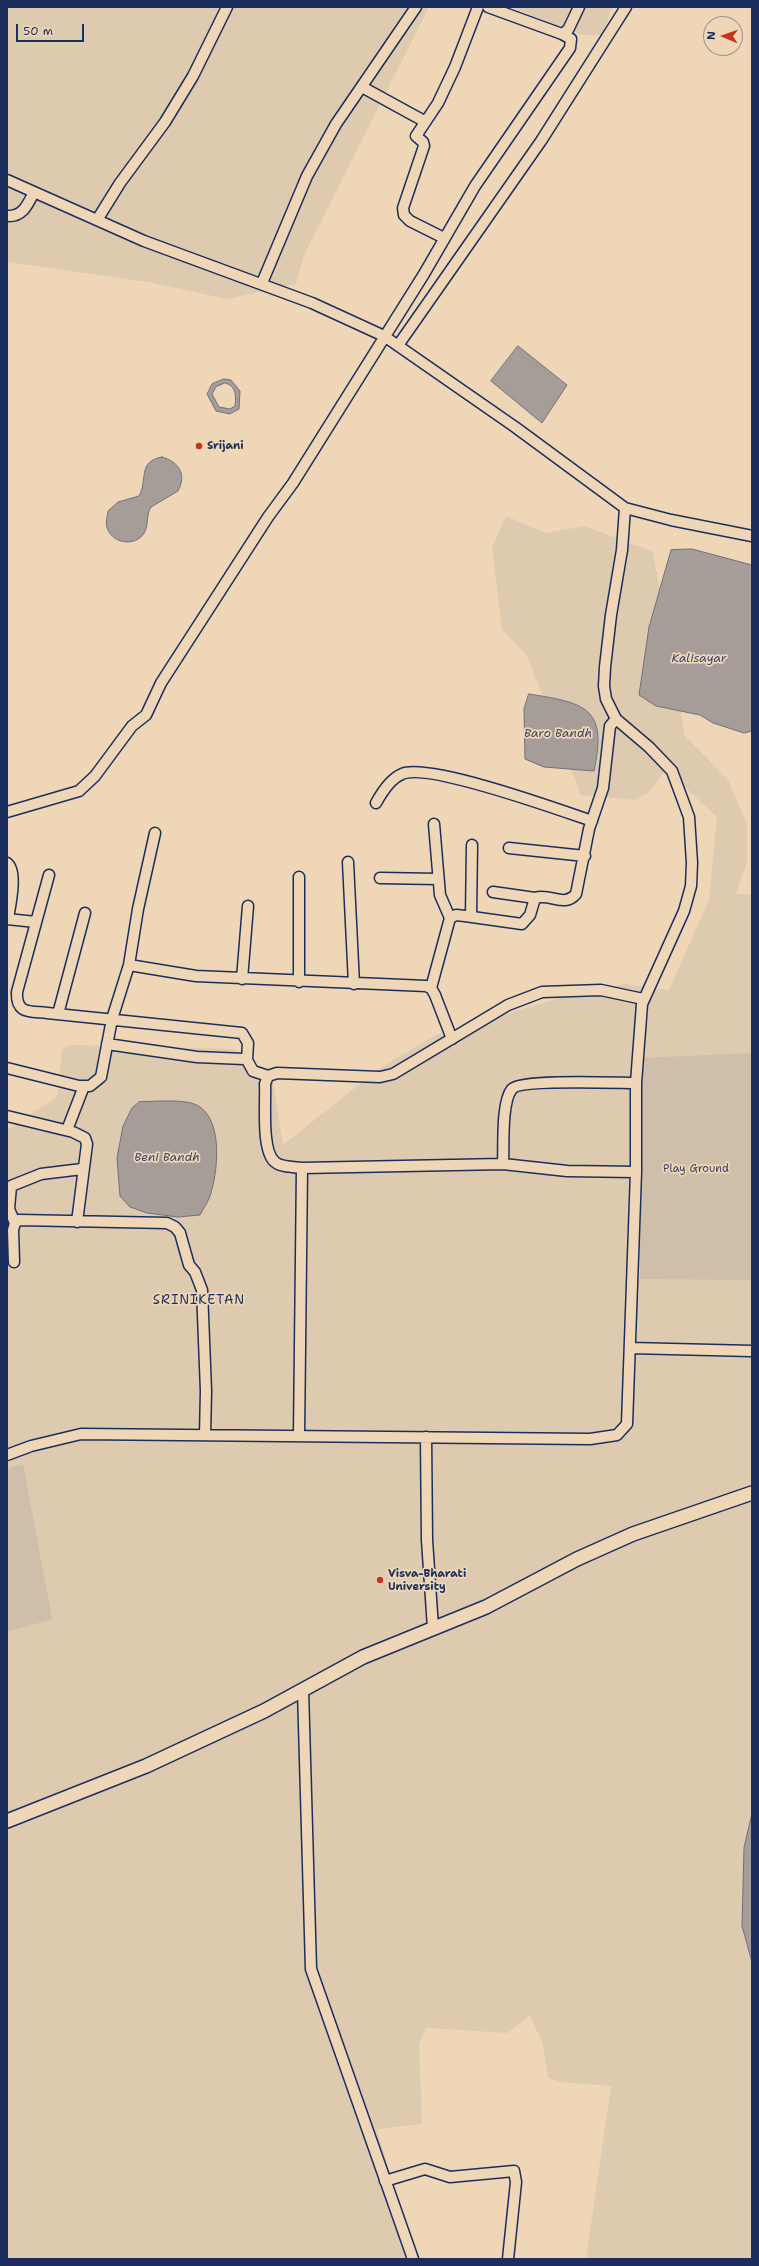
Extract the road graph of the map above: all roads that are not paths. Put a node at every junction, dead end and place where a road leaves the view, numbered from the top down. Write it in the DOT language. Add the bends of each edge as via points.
graph roads {
  1 [pos="227,7"];
  2 [pos="416,7"];
  3 [pos="478,7"];
  4 [pos="488,7"];
  5 [pos="579,7"];
  6 [pos="626,7"];
  7 [pos="562,34"];
  8 [pos="362,87"];
  9 [pos="424,122"];
  10 [pos="7,180"];
  11 [pos="34,192"];
  12 [pos="7,216"];
  13 [pos="97,220"];
  14 [pos="444,238"];
  15 [pos="262,284"];
  16 [pos="384,336"];
  17 [pos="399,344"];
  18 [pos="625,508"];
  19 [pos="752,536"];
  20 [pos="616,720"];
  21 [pos="376,803"];
  22 [pos="7,812"];
  23 [pos="592,821"];
  24 [pos="434,824"];
  25 [pos="155,833"];
  26 [pos="472,845"];
  27 [pos="509,848"];
  28 [pos="584,856"];
  29 [pos="348,862"];
  30 [pos="7,863"];
  31 [pos="49,875"];
  32 [pos="299,877"];
  33 [pos="380,878"];
  34 [pos="438,879"];
  35 [pos="493,892"];
  36 [pos="535,898"];
  37 [pos="248,906"];
  38 [pos="85,913"];
  39 [pos="471,917"];
  40 [pos="450,918"];
  41 [pos="7,919"];
  42 [pos="36,922"];
  43 [pos="129,965"];
  44 [pos="242,978"];
  45 [pos="299,982"];
  46 [pos="354,984"];
  47 [pos="431,988"];
  48 [pos="643,999"];
  49 [pos="58,1014"];
  50 [pos="112,1019"];
  51 [pos="452,1039"];
  52 [pos="107,1044"];
  53 [pos="247,1060"];
  54 [pos="7,1068"];
  55 [pos="268,1076"];
  56 [pos="636,1083"];
  57 [pos="84,1086"];
  58 [pos="7,1116"];
  59 [pos="68,1130"];
  60 [pos="503,1164"];
  61 [pos="302,1168"];
  62 [pos="82,1169"];
  63 [pos="636,1172"];
  64 [pos="77,1222"];
  65 [pos="15,1223"];
  66 [pos="14,1262"];
  67 [pos="630,1348"];
  68 [pos="752,1350"];
  69 [pos="205,1435"];
  70 [pos="299,1436"];
  71 [pos="426,1437"];
  72 [pos="7,1455"];
  73 [pos="752,1493"];
  74 [pos="433,1628"];
  75 [pos="303,1690"];
  76 [pos="7,1821"];
  77 [pos="385,2181"];
  78 [pos="413,2259"];
  79 [pos="508,2259"];
  1 -- 13 [label="street" via="193,76 165,122 120,183"];
  2 -- 8 [label="street"];
  3 -- 9 [label="street" via="455,67 438,103"];
  4 -- 7 [label="street"];
  5 -- 7 [label="street" via="568,30"];
  6 -- 17 [label="street" via="541,141"];
  7 -- 14 [label="street" via="570,39 570,48 475,186"];
  8 -- 9 [label="street"];
  8 -- 15 [label="street" via="336,124 307,176"];
  9 -- 14 [label="street" via="416,136 424,146 403,208 404,215 410,221"];
  10 -- 11 [label="street"];
  11 -- 12 [label="street" via="20,214 14,217"];
  11 -- 13 [label="street"];
  13 -- 15 [label="street" via="144,241"];
  14 -- 16 [label="street"];
  15 -- 16 [label="street" via="312,303"];
  16 -- 17 [label="street"];
  16 -- 22 [label="street" via="293,483 268,517 161,683 146,715 132,726 95,776 79,791"];
  17 -- 18 [label="street"];
  18 -- 19 [label="street"];
  18 -- 20 [label="street" via="604,686 606,699"];
  20 -- 23 [label="street" via="610,726 603,788"];
  20 -- 48 [label="street" via="649,747 672,771 689,817 691,837 691,886 684,911"];
  21 -- 23 [label="street" via="386,787 401,774 414,771 437,774"];
  23 -- 28 [label="street"];
  24 -- 34 [label="street"];
  25 -- 43 [label="street"];
  26 -- 39 [label="street"];
  27 -- 28 [label="street"];
  28 -- 36 [label="street" via="580,882 571,900 565,902 540,896"];
  29 -- 46 [label="street"];
  30 -- 41 [label="street" via="12,868 13,875"];
  31 -- 42 [label="street"];
  32 -- 45 [label="street"];
  33 -- 34 [label="street"];
  34 -- 40 [label="street" via="443,905"];
  35 -- 36 [label="street"];
  36 -- 39 [label="street" via="530,915 522,924"];
  37 -- 44 [label="street"];
  38 -- 49 [label="street"];
  39 -- 40 [label="street" via="456,915"];
  40 -- 47 [label="street"];
  41 -- 42 [label="street"];
  42 -- 49 [label="street" via="16,1003 25,1010"];
  43 -- 44 [label="street" via="196,976"];
  43 -- 50 [label="street"];
  44 -- 45 [label="street"];
  45 -- 46 [label="street"];
  46 -- 47 [label="street"];
  47 -- 51 [label="street"];
  48 -- 51 [label="street" via="601,990 542,992 514,1002"];
  48 -- 56 [label="street"];
  49 -- 50 [label="street"];
  50 -- 52 [label="street"];
  50 -- 53 [label="street" via="242,1033 248,1043"];
  51 -- 55 [label="street" via="387,1076 277,1073"];
  52 -- 53 [label="street" via="198,1057"];
  52 -- 57 [label="street" via="101,1077 95,1084"];
  53 -- 55 [label="street" via="253,1071"];
  54 -- 57 [label="street"];
  55 -- 61 [label="street" via="266,1144 269,1156 276,1163"];
  56 -- 60 [label="street" via="516,1085 511,1089 506,1102"];
  56 -- 63 [label="street"];
  57 -- 59 [label="street"];
  58 -- 59 [label="street"];
  59 -- 62 [label="street" via="85,1138 87,1144"];
  60 -- 61 [label="street"];
  60 -- 63 [label="street" via="567,1171"];
  61 -- 70 [label="street"];
  62 -- 64 [label="street"];
  62 -- 65 [label="street" via="41,1174 11,1186 9,1209"];
  63 -- 67 [label="street"];
  64 -- 65 [label="street" via="26,1219"];
  64 -- 69 [label="street" via="167,1223 180,1233 189,1265 195,1272 202,1290"];
  65 -- 66 [label="street"];
  67 -- 68 [label="street"];
  67 -- 71 [label="street" via="628,1418 627,1424 619,1434 590,1439"];
  69 -- 70 [label="street"];
  69 -- 72 [label="street" via="81,1434 31,1446"];
  70 -- 71 [label="street"];
  71 -- 74 [label="street" via="427,1540"];
  73 -- 74 [label="main road" via="633,1534 577,1559 486,1607"];
  74 -- 75 [label="main road" via="363,1657"];
  75 -- 76 [label="main road" via="146,1766"];
  75 -- 77 [label="street" via="311,1969"];
  77 -- 78 [label="street"];
  77 -- 79 [label="street" via="424,2169 450,2177 514,2172 516,2182"];
}
